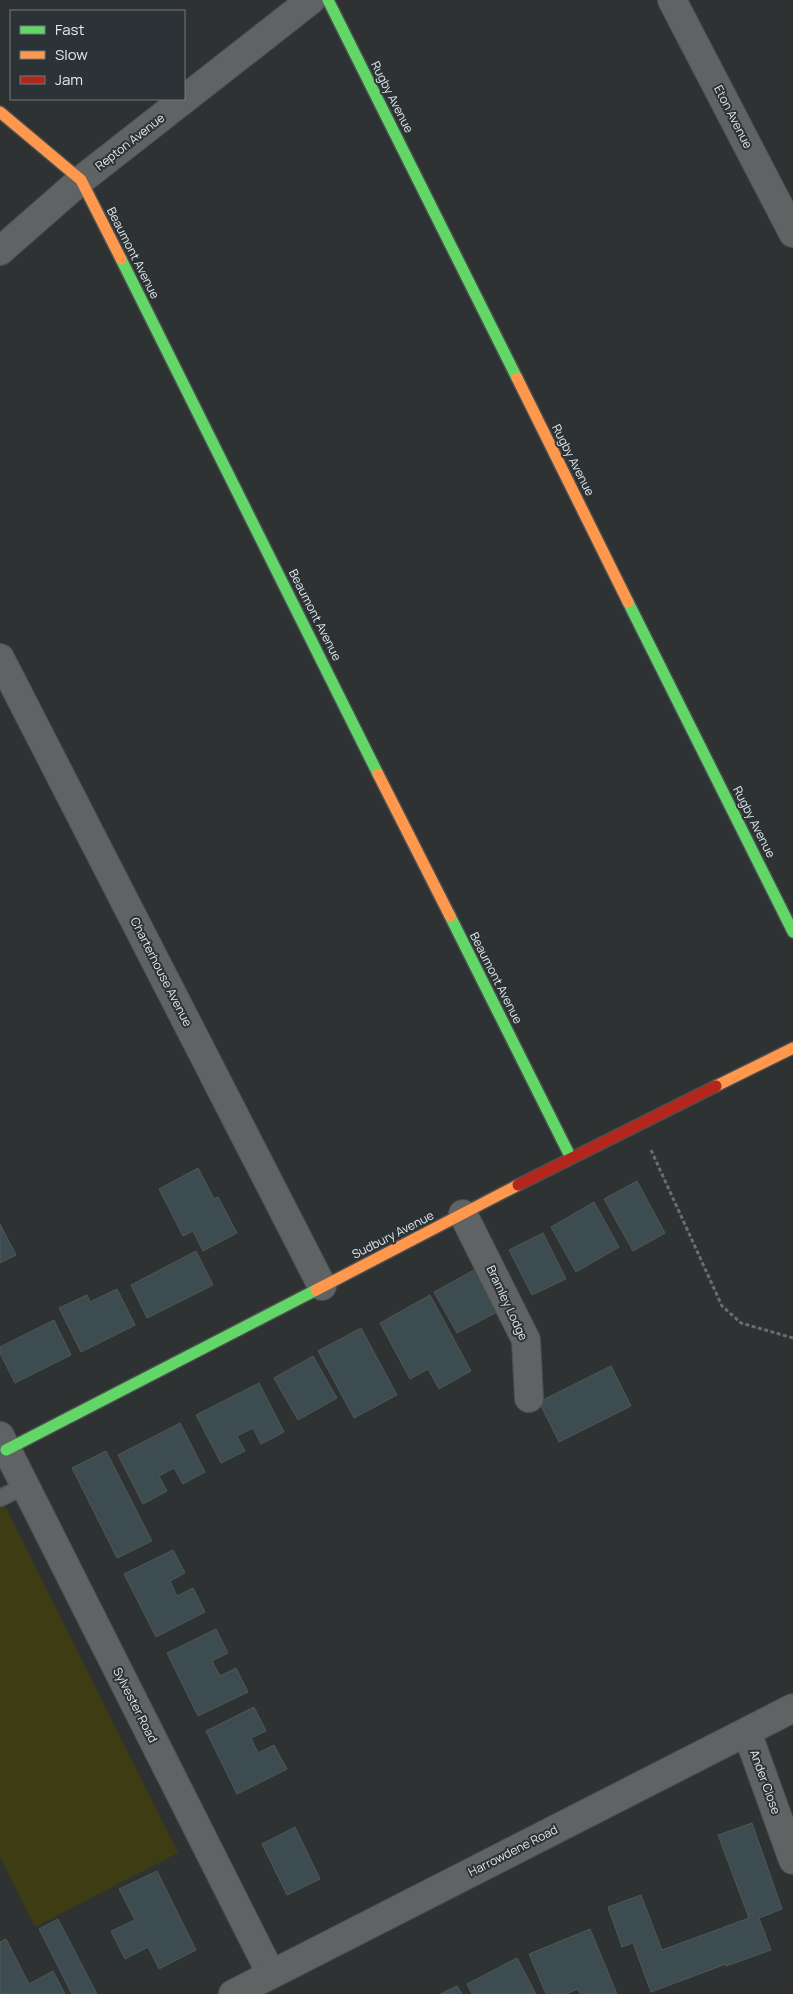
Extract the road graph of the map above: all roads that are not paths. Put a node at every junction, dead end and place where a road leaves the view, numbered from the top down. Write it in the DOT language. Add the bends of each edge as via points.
graph roads {
  1 [pos="311,0"];
  2 [pos="328,0"];
  3 [pos="672,0"];
  4 [pos="185,99"];
  5 [pos="183,100"];
  6 [pos="0,112"];
  7 [pos="81,180"];
  8 [pos="790,220"];
  9 [pos="0,251"];
  10 [pos="0,658"];
  11 [pos="793,932"];
  12 [pos="793,1048"];
  13 [pos="571,1158"];
  14 [pos="464,1214"];
  15 [pos="322,1286"];
  16 [pos="529,1398"];
  17 [pos="3,1443"];
  18 [pos="24,1486"];
  19 [pos="0,1498"];
  20 [pos="793,1708"];
  21 [pos="747,1732"];
  22 [pos="793,1860"];
  23 [pos="271,1974"];
  24 [pos="233,1994"];
  1 -- 4 [label="street, Repton Avenue"];
  2 -- 11 [label="street, Rugby Avenue"];
  3 -- 8 [label="street, Eton Avenue"];
  5 -- 7 [label="street, Repton Avenue"];
  6 -- 7 [label="street, Beaumont Avenue"];
  7 -- 9 [label="street, Repton Avenue"];
  7 -- 13 [label="street, Beaumont Avenue"];
  10 -- 15 [label="street, Charterhouse Avenue"];
  12 -- 13 [label="street, Sudbury Avenue"];
  13 -- 14 [label="street, Sudbury Avenue"];
  14 -- 15 [label="street, Sudbury Avenue"];
  14 -- 16 [label="street, Bramley Lodge" via="526,1340"];
  15 -- 17 [label="street, Sudbury Avenue"];
  17 -- 18 [label="street, Sylvester Road"];
  18 -- 19 [label="lane"];
  18 -- 23 [label="street, Sylvester Road"];
  20 -- 21 [label="street, Harrowdene Road"];
  21 -- 22 [label="street, Ander Close"];
  21 -- 23 [label="street, Harrowdene Road"];
  23 -- 24 [label="street, Harrowdene Road"];
}
